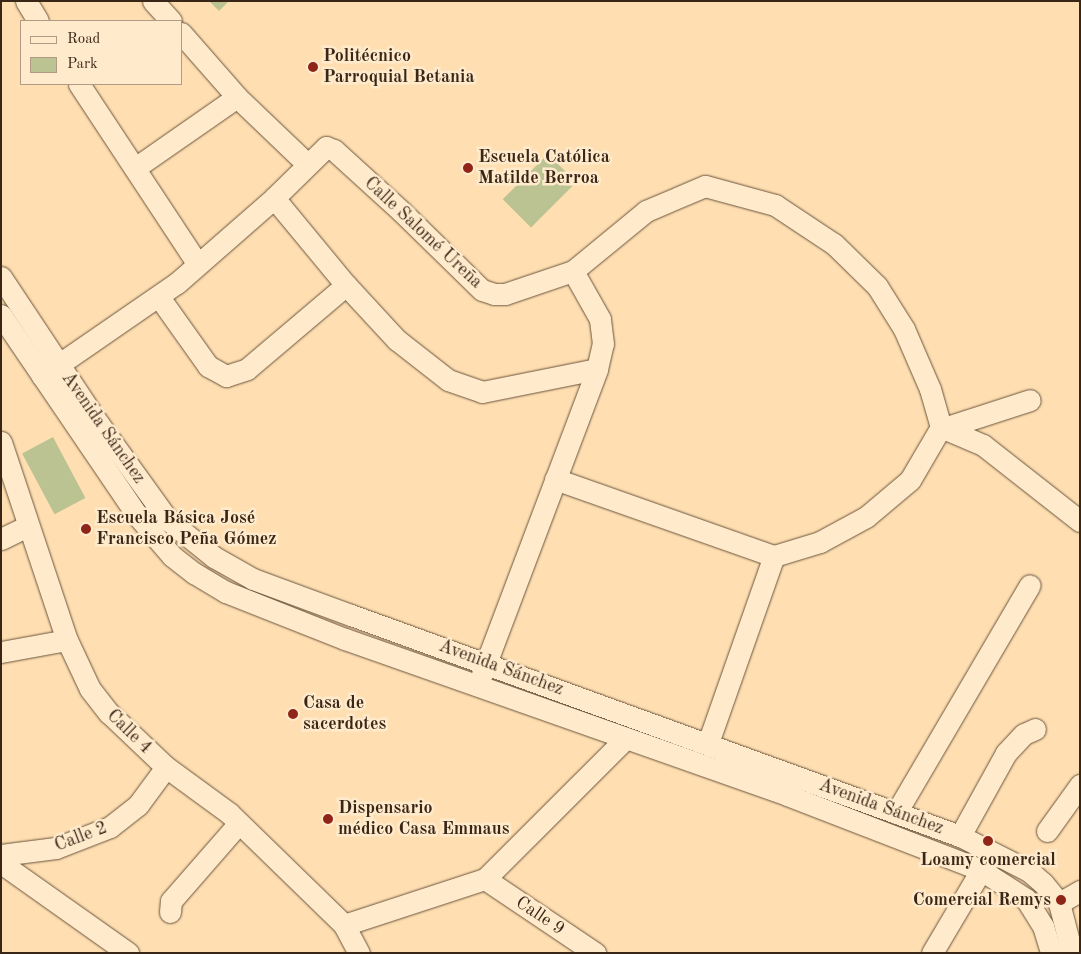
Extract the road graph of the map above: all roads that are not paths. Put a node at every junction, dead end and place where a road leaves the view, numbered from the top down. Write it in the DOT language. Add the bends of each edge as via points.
graph roads {
  1 [pos="26,1"];
  2 [pos="153,1"];
  3 [pos="37,20"];
  4 [pos="170,20"];
  5 [pos="182,34"];
  6 [pos="80,85"];
  7 [pos="237,96"];
  8 [pos="306,163"];
  9 [pos="135,168"];
  10 [pos="274,198"];
  11 [pos="197,263"];
  12 [pos="573,271"];
  13 [pos="1,277"];
  14 [pos="346,285"];
  15 [pos="159,297"];
  16 [pos="1,315"];
  17 [pos="59,364"];
  18 [pos="597,369"];
  19 [pos="42,376"];
  20 [pos="1030,400"];
  21 [pos="943,427"];
  22 [pos="1,442"];
  23 [pos="555,478"];
  24 [pos="1080,521"];
  25 [pos="28,526"];
  26 [pos="1,539"];
  27 [pos="774,556"];
  28 [pos="1030,585"];
  29 [pos="351,615"];
  30 [pos="345,639"];
  31 [pos="67,640"];
  32 [pos="1,652"];
  33 [pos="486,662"];
  34 [pos="478,684"];
  35 [pos="1035,729"];
  36 [pos="624,739"];
  37 [pos="708,743"];
  38 [pos="166,767"];
  39 [pos="1080,785"];
  40 [pos="896,813"];
  41 [pos="239,824"];
  42 [pos="1047,831"];
  43 [pos="960,836"];
  44 [pos="1,855"];
  45 [pos="1,863"];
  46 [pos="981,870"];
  47 [pos="485,879"];
  48 [pos="1080,891"];
  49 [pos="1059,903"];
  50 [pos="170,912"];
  51 [pos="344,925"];
  52 [pos="128,953"];
  53 [pos="359,953"];
  54 [pos="595,953"];
  55 [pos="932,953"];
  56 [pos="1051,953"];
  57 [pos="1072,953"];
  1 -- 3 [label="street"];
  2 -- 4 [label="street"];
  5 -- 7 [label="street"];
  6 -- 9 [label="street"];
  7 -- 8 [label="street"];
  7 -- 9 [label="street"];
  8 -- 10 [label="street, Calle Salomé Ureña"];
  8 -- 12 [label="street, Calle Salomé Ureña" via="326,147 334,150 482,290 505,294"];
  9 -- 11 [label="street"];
  10 -- 11 [label="street, Calle Salomé Ureña"];
  10 -- 14 [label="street"];
  11 -- 15 [label="street, Calle Salomé Ureña"];
  12 -- 18 [label="street" via="600,319 603,344"];
  12 -- 21 [label="street, Calle Salomé Ureña" via="646,211 705,186 775,206 834,244 877,286 904,329"];
  13 -- 17 [label="street, Avenida Sánchez"];
  14 -- 15 [label="street" via="247,369 226,376 208,366"];
  14 -- 18 [label="street" via="397,340 448,380 482,392"];
  15 -- 17 [label="street, Calle Salomé Ureña"];
  16 -- 19 [label="street, Avenida Sánchez"];
  17 -- 19 [label="street, Calle Salomé Ureña"];
  17 -- 29 [label="street, Avenida Sánchez" via="168,520 186,538 253,579"];
  18 -- 23 [label="street"];
  19 -- 30 [label="street, Avenida Sánchez" via="136,514 172,556 226,592"];
  20 -- 21 [label="street"];
  21 -- 24 [label="street" via="984,445"];
  21 -- 27 [label="street" via="910,480 866,517 820,542"];
  22 -- 25 [label="street, Calle 4"];
  23 -- 27 [label="street"];
  23 -- 33 [label="street"];
  25 -- 26 [label="street"];
  25 -- 31 [label="street, Calle 4"];
  27 -- 37 [label="street"];
  28 -- 40 [label="street"];
  29 -- 30 [label="street"];
  29 -- 33 [label="street, Avenida Sánchez"];
  30 -- 34 [label="street, Avenida Sánchez"];
  31 -- 32 [label="street"];
  31 -- 38 [label="street, Calle 4" via="90,689 109,713"];
  33 -- 34 [label="street"];
  33 -- 37 [label="street, Avenida Sánchez"];
  34 -- 36 [label="street, Avenida Sánchez"];
  35 -- 43 [label="street" via="1024,734 1006,754"];
  36 -- 46 [label="street, Avenida Sánchez" via="787,795"];
  36 -- 47 [label="street"];
  37 -- 40 [label="street, Avenida Sánchez"];
  38 -- 41 [label="street, Calle 4"];
  38 -- 44 [label="street, Calle 2" via="138,804 110,827 56,848"];
  39 -- 42 [label="street"];
  40 -- 43 [label="street, Avenida Sánchez"];
  41 -- 50 [label="street" via="171,901"];
  41 -- 51 [label="street, Calle 4"];
  43 -- 49 [label="street, Avenida Sánchez" via="1030,871"];
  45 -- 52 [label="street"];
  46 -- 55 [label="street"];
  46 -- 56 [label="street, Avenida Sánchez" via="1026,898 1043,926"];
  47 -- 51 [label="street"];
  47 -- 54 [label="street, Calle 9"];
  48 -- 49 [label="street"];
  49 -- 57 [label="street, Avenida Sánchez"];
  51 -- 53 [label="street, Calle 4"];
}
